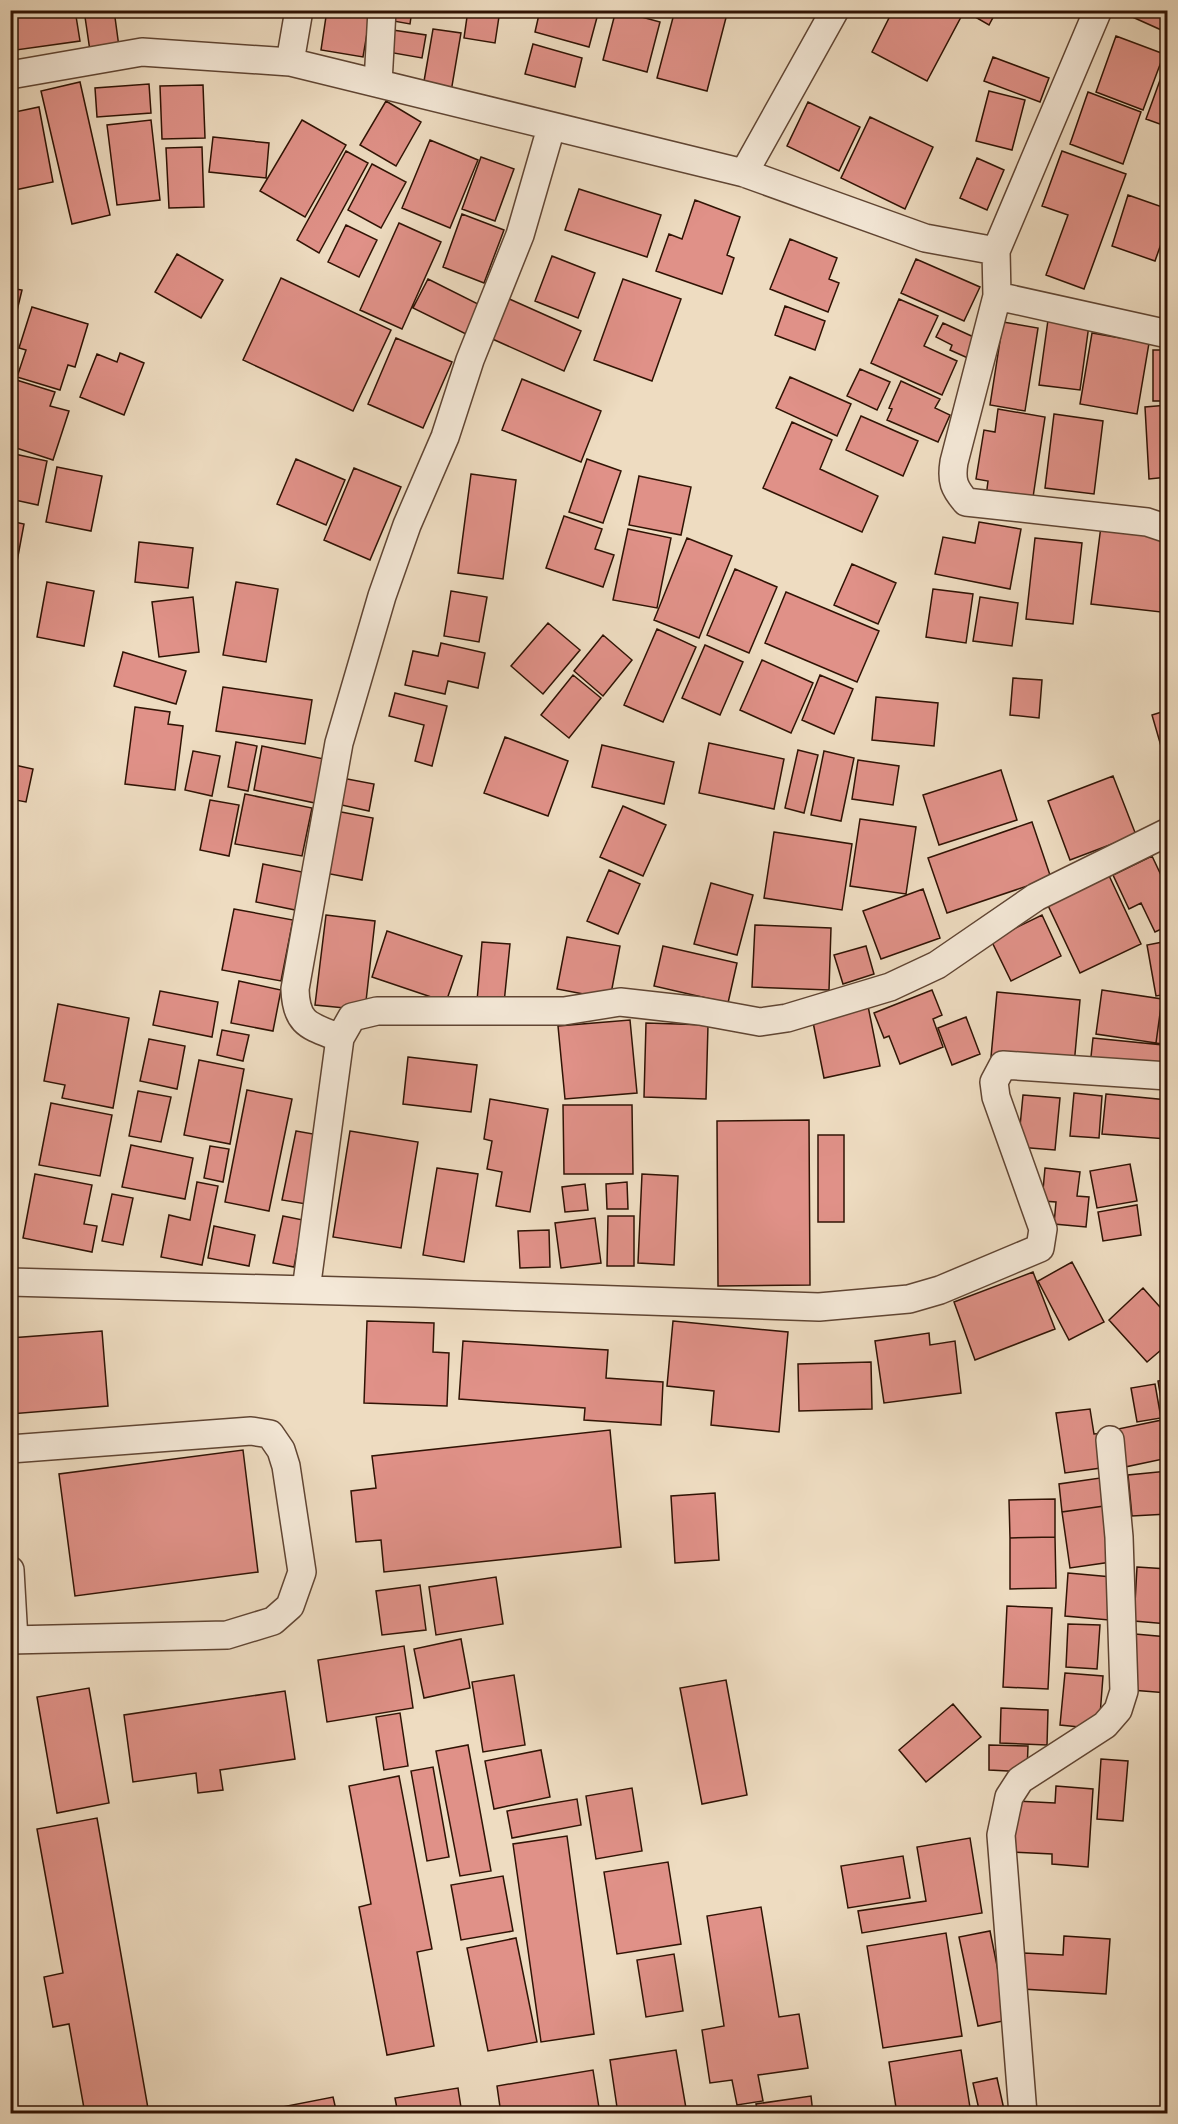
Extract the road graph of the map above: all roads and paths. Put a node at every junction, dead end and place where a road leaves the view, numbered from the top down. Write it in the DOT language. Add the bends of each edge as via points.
graph roads {
  1 [pos="299,10"];
  2 [pos="382,10"];
  3 [pos="836,10"];
  4 [pos="1098,10"];
  5 [pos="290,62"];
  6 [pos="10,75"];
  7 [pos="378,83"];
  8 [pos="550,128"];
  9 [pos="744,173"];
  10 [pos="996,251"];
  11 [pos="997,296"];
  12 [pos="1167,334"];
  13 [pos="1167,529"];
  14 [pos="1167,832"];
  15 [pos="340,1038"];
  16 [pos="1167,1076"];
  17 [pos="10,1282"];
  18 [pos="306,1290"];
  19 [pos="1110,1440"];
  20 [pos="10,1449"];
  21 [pos="10,1570"];
  22 [pos="12,1640"];
  23 [pos="1023,2114"];
  1 -- 5 [label="street"];
  2 -- 7 [label="street"];
  3 -- 9 [label="street"];
  4 -- 10 [label="street"];
  5 -- 6 [label="street" via="142,52"];
  5 -- 7 [label="street"];
  7 -- 8 [label="street"];
  8 -- 9 [label="street"];
  8 -- 15 [label="street" via="520,235 382,596 339,742 295,989 298,1014 310,1026"];
  9 -- 10 [label="street" via="925,238"];
  10 -- 11 [label="street"];
  11 -- 12 [label="street"];
  11 -- 13 [label="street" via="954,462 954,487 966,502 1147,522"];
  14 -- 15 [label="street" via="1036,897 937,965 890,987 787,1018 760,1022 620,1002 564,1011 377,1011 352,1017"];
  15 -- 18 [label="street"];
  16 -- 18 [label="street" via="1003,1065 994,1082 996,1097 1043,1229 1040,1248 909,1299 819,1307"];
  17 -- 18 [label="street"];
  19 -- 23 [label="street" via="1119,1537 1124,1691 1118,1710 1105,1725 1020,1780 1009,1797 1001,1835"];
  20 -- 22 [label="street" via="251,1431 270,1434 286,1466 302,1572 290,1606 273,1621 227,1635"];
  21 -- 22 [label="street"];
}
